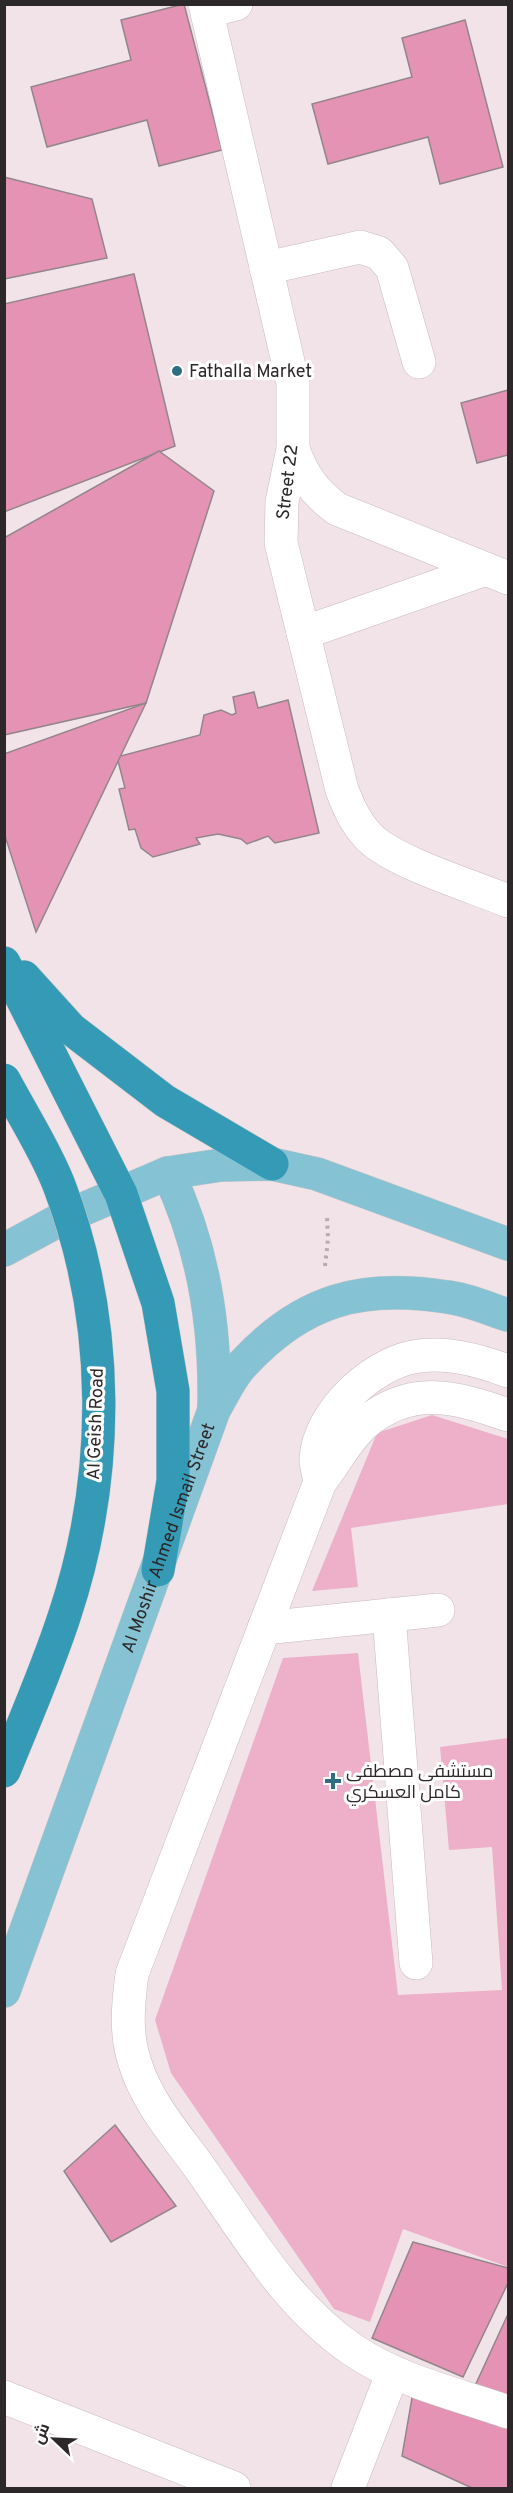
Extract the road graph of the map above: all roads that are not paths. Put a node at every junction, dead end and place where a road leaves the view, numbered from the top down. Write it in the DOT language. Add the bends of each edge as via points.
graph roads {
  1 [pos="216,7"];
  2 [pos="266,268"];
  3 [pos="419,362"];
  4 [pos="293,449"];
  5 [pos="497,573"];
  6 [pos="303,633"];
  7 [pos="508,901"];
  8 [pos="4,954"];
  9 [pos="4,963"];
  10 [pos="4,1080"];
  11 [pos="272,1164"];
  12 [pos="168,1173"];
  13 [pos="121,1194"];
  14 [pos="508,1244"];
  15 [pos="4,1250"];
  16 [pos="508,1315"];
  17 [pos="508,1371"];
  18 [pos="214,1410"];
  19 [pos="508,1415"];
  20 [pos="320,1482"];
  21 [pos="158,1569"];
  22 [pos="438,1610"];
  23 [pos="389,1615"];
  24 [pos="264,1628"];
  25 [pos="4,1771"];
  26 [pos="416,1963"];
  27 [pos="4,1990"];
  28 [pos="393,2372"];
  29 [pos="4,2397"];
  30 [pos="508,2412"];
  31 [pos="234,2488"];
  32 [pos="348,2488"];
  1 -- 2 [label="street, Street 22"];
  2 -- 3 [label="street" via="360,246 379,253 392,268"];
  2 -- 4 [label="street, Street 22" via="293,383"];
  4 -- 5 [label="street" via="302,473 317,494 337,508"];
  4 -- 6 [label="street, Street 22" via="282,502 281,543"];
  5 -- 6 [label="street"];
  6 -- 7 [label="street, Street 22" via="342,790 353,816 370,838 392,854"];
  8 -- 11 [label="highway" via="71,1029 165,1101"];
  9 -- 13 [label="highway"];
  10 -- 25 [label="highway, Al Geish Road, bridge" via="58,1183 76,1233 96,1342 99,1397 98,1452 80,1560 58,1634"];
  11 -- 12 [label="main road" via="221,1165"];
  11 -- 14 [label="main road" via="317,1174"];
  12 -- 13 [label="main road"];
  12 -- 18 [label="main road" via="184,1206 206,1286 215,1369"];
  13 -- 15 [label="main road" via="65,1217"];
  13 -- 21 [label="highway" via="158,1303 172,1391 173,1481"];
  16 -- 18 [label="main road, Al Moshir Ahmed Ismail Street" via="448,1297 380,1292 313,1307 281,1328 242,1365"];
  17 -- 20 [label="street" via="455,1355 412,1357 374,1373 342,1401 321,1437 316,1459"];
  18 -- 21 [label="main road, Al Moshir Ahmed Ismail Street"];
  19 -- 20 [label="street" via="449,1397 419,1397 390,1407 364,1424"];
  20 -- 24 [label="street"];
  21 -- 27 [label="main road, Al Moshir Ahmed Ismail Street"];
  22 -- 23 [label="street"];
  23 -- 24 [label="street"];
  23 -- 26 [label="street"];
  24 -- 28 [label="street" via="132,1974 127,2019 135,2063 154,2104 290,2295 328,2332"];
  28 -- 30 [label="street"];
  28 -- 32 [label="street"];
  29 -- 31 [label="street"];
}
